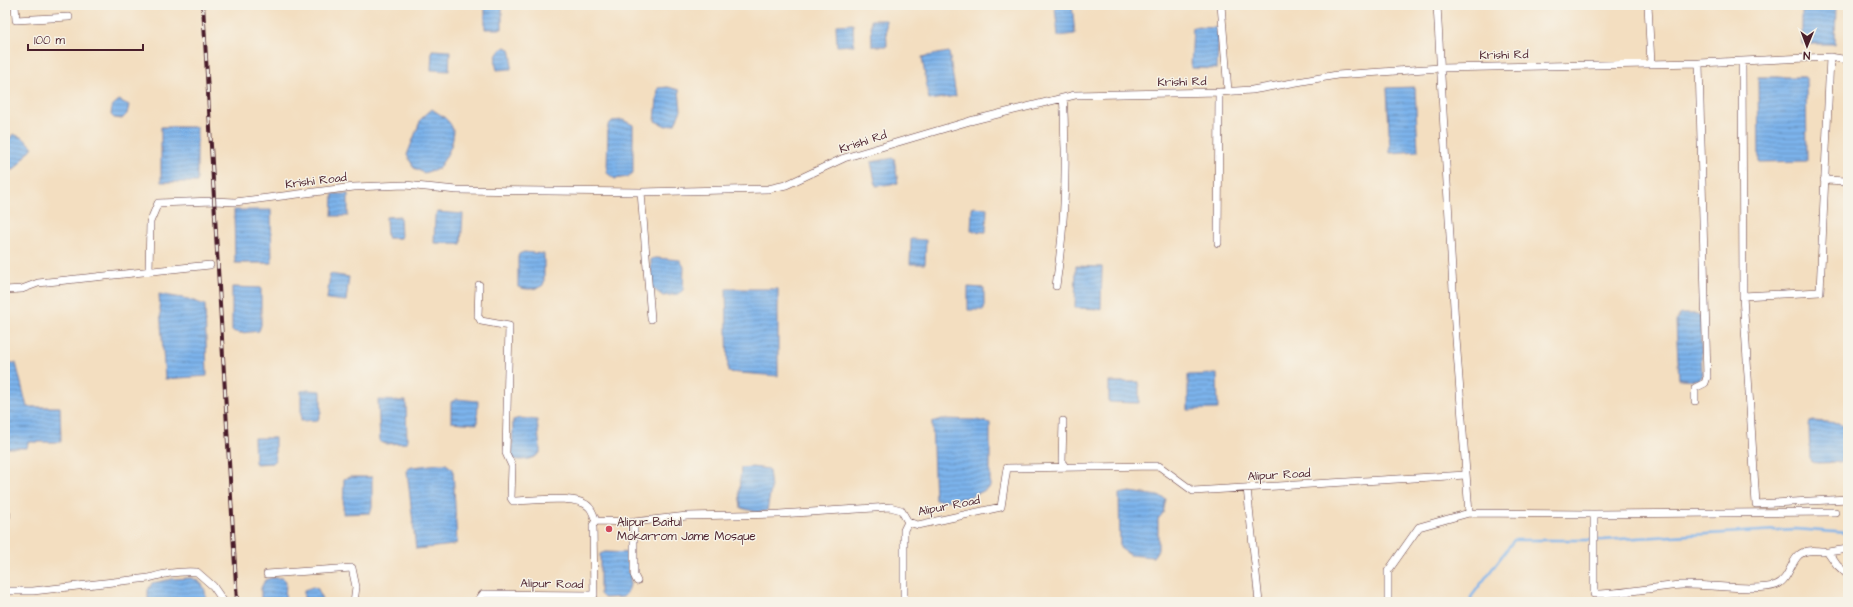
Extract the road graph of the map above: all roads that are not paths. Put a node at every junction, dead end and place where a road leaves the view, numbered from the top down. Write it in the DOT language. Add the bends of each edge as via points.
graph roads {
  1 [pos="16,5"];
  2 [pos="1221,5"];
  3 [pos="1437,5"];
  4 [pos="1648,5"];
  5 [pos="69,17"];
  6 [pos="1830,56"];
  7 [pos="1848,60"];
  8 [pos="1742,61"];
  9 [pos="1699,63"];
  10 [pos="1651,64"];
  11 [pos="1440,68"];
  12 [pos="1228,91"];
  13 [pos="1219,92"];
  14 [pos="1063,98"];
  15 [pos="1824,180"];
  16 [pos="1848,181"];
  17 [pos="548,191"];
  18 [pos="641,192"];
  19 [pos="1218,243"];
  20 [pos="210,265"];
  21 [pos="149,272"];
  22 [pos="479,285"];
  23 [pos="1056,286"];
  24 [pos="5,290"];
  25 [pos="1743,296"];
  26 [pos="651,319"];
  27 [pos="1695,401"];
  28 [pos="1063,421"];
  29 [pos="1065,467"];
  30 [pos="1466,475"];
  31 [pos="1247,488"];
  32 [pos="1848,499"];
  33 [pos="1469,512"];
  34 [pos="1835,512"];
  35 [pos="1594,514"];
  36 [pos="596,521"];
  37 [pos="634,522"];
  38 [pos="908,522"];
  39 [pos="1848,549"];
  40 [pos="1823,551"];
  41 [pos="267,574"];
  42 [pos="1848,575"];
  43 [pos="637,581"];
  44 [pos="5,591"];
  45 [pos="904,599"];
  46 [pos="224,602"];
  47 [pos="354,602"];
  48 [pos="477,602"];
  49 [pos="1259,602"];
  50 [pos="1388,602"];
  1 -- 5 [label="street" via="16,20"];
  2 -- 12 [label="street"];
  3 -- 11 [label="street"];
  4 -- 10 [label="street"];
  6 -- 7 [label="street, Krishi Rd"];
  6 -- 8 [label="street, Krishi Rd"];
  6 -- 15 [label="street"];
  8 -- 9 [label="street, Krishi Rd"];
  8 -- 25 [label="street"];
  9 -- 10 [label="street, Krishi Rd"];
  9 -- 27 [label="street" via="1708,377 1705,383 1695,388"];
  10 -- 11 [label="street, Krishi Rd"];
  11 -- 12 [label="street, Krishi Rd" via="1337,75 1252,90"];
  11 -- 30 [label="street"];
  12 -- 13 [label="street, Krishi Rd"];
  13 -- 14 [label="street, Krishi Rd" via="1075,95"];
  13 -- 19 [label="street"];
  14 -- 18 [label="street, Krishi Rd" via="970,121 844,158 786,185 768,189"];
  14 -- 23 [label="street" via="1065,201"];
  15 -- 16 [label="street"];
  15 -- 25 [label="street" via="1820,292"];
  17 -- 18 [label="street, Krishi Rd"];
  17 -- 21 [label="street, Krishi Road" via="457,190 405,185 354,188 235,202 158,203 150,222"];
  18 -- 26 [label="street"];
  20 -- 21 [label="street"];
  21 -- 24 [label="street" via="38,282 22,290"];
  22 -- 36 [label="street" via="478,316 481,321 509,326 506,453 512,466 513,501 582,502 590,508"];
  25 -- 32 [label="street" via="1756,504"];
  28 -- 29 [label="street" via="1062,462"];
  29 -- 31 [label="street, Alipur Road" via="1159,466 1193,491"];
  29 -- 38 [label="street, Alipur Road" via="1007,468 1001,507 918,525"];
  30 -- 31 [label="street, Alipur Road"];
  30 -- 33 [label="street"];
  31 -- 49 [label="street"];
  33 -- 35 [label="street"];
  33 -- 50 [label="street" via="1419,527 1388,571"];
  34 -- 35 [label="street"];
  35 -- 40 [label="street" via="1594,594 1620,594 1682,585 1760,588 1776,585 1784,580 1798,554"];
  36 -- 37 [label="street, Alipur Road"];
  36 -- 48 [label="street, Alipur Road" via="593,525 594,595 483,594"];
  37 -- 38 [label="street, Alipur Road" via="687,516 779,514 890,507 901,510"];
  37 -- 43 [label="street" via="634,575"];
  38 -- 45 [label="street" via="904,530"];
  39 -- 42 [label="street" via="1828,552 1837,566"];
  41 -- 47 [label="street" via="352,568 356,587"];
  44 -- 46 [label="street" via="88,586 149,578 160,574 197,572 213,586"];
}
